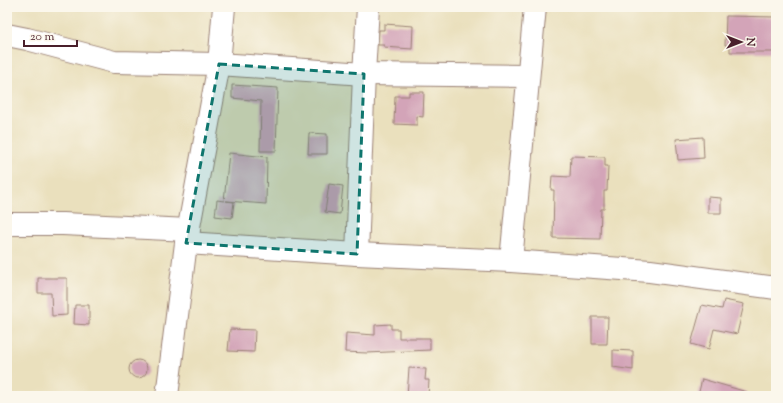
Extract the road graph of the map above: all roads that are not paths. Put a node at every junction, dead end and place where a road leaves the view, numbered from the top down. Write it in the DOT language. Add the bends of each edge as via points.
graph roads {
  1 [pos="224,7"];
  2 [pos="368,7"];
  3 [pos="535,7"];
  4 [pos="7,36"];
  5 [pos="219,64"];
  6 [pos="364,74"];
  7 [pos="528,76"];
  8 [pos="7,224"];
  9 [pos="188,236"];
  10 [pos="357,254"];
  11 [pos="512,261"];
  12 [pos="776,288"];
  13 [pos="167,396"];
  1 -- 5 [label="street"];
  2 -- 6 [label="street"];
  3 -- 7 [label="street"];
  4 -- 5 [label="street" via="114,62"];
  5 -- 6 [label="street"];
  5 -- 9 [label="street"];
  6 -- 7 [label="street"];
  6 -- 10 [label="street"];
  7 -- 11 [label="street"];
  8 -- 9 [label="street" via="62,224"];
  9 -- 10 [label="street"];
  9 -- 13 [label="street"];
  10 -- 11 [label="street"];
  11 -- 12 [label="street" via="650,271"];
}
